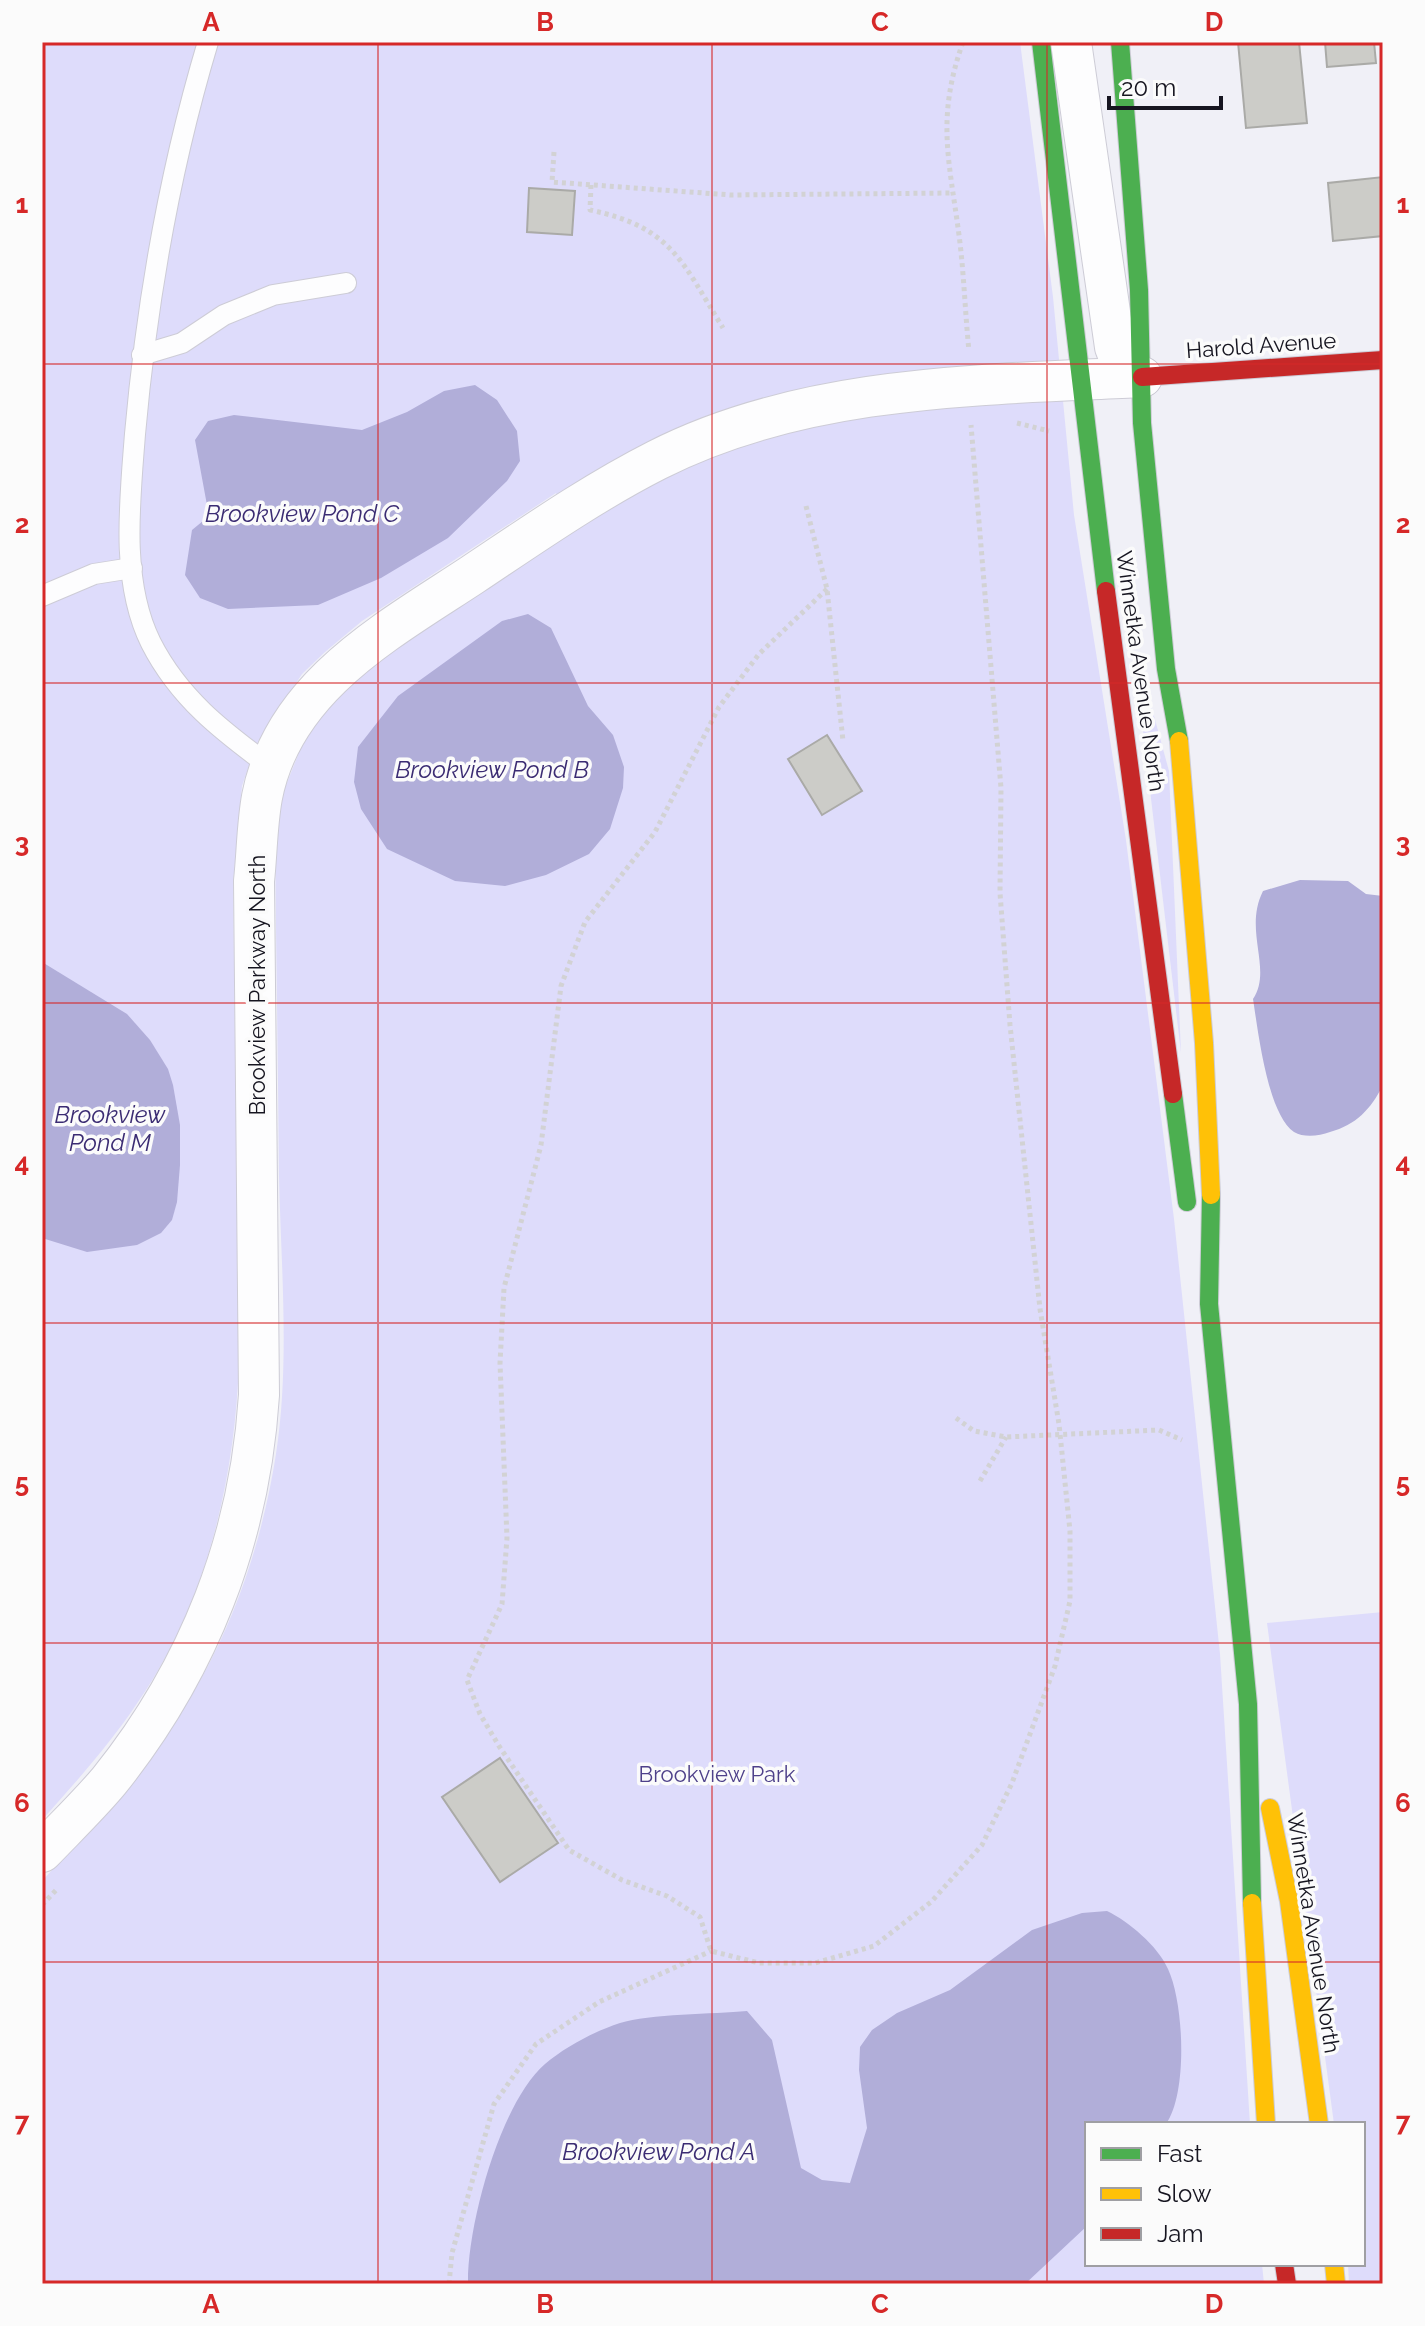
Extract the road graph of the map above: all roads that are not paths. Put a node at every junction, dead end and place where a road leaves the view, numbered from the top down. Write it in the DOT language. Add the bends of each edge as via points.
graph roads {
  1 [pos="208,42"];
  2 [pos="1041,42"];
  3 [pos="1071,42"];
  4 [pos="1120,42"];
  5 [pos="346,283"];
  6 [pos="142,355"];
  7 [pos="1383,360"];
  8 [pos="1142,377"];
  9 [pos="1082,380"];
  10 [pos="132,568"];
  11 [pos="42,596"];
  12 [pos="271,767"];
  13 [pos="1209,1304"];
  14 [pos="1248,1704"];
  15 [pos="51,1868"];
  16 [pos="1266,2122"];
  17 [pos="1319,2122"];
  1 -- 6 [label="lane" via="156,253"];
  2 -- 9 [label="street, Winnetka Avenue North"];
  3 -- 8 [label="street" via="1115,347 1123,368"];
  4 -- 8 [label="street, Winnetka Avenue North"];
  5 -- 6 [label="lane" via="273,295 224,315 182,343"];
  6 -- 10 [label="lane" via="130,493"];
  7 -- 8 [label="street, Harold Avenue"];
  8 -- 9 [label="street, Brookview Parkway North"];
  8 -- 13 [label="street, Winnetka Avenue North" via="1165,655 1185,781 1211,1182"];
  9 -- 12 [label="street, Brookview Parkway North" via="906,392 817,407 737,428 658,459 583,501 338,667 285,735"];
  9 -- 13 [label="street, Winnetka Avenue North" via="1183,1185"];
  10 -- 11 [label="lane" via="94,574"];
  10 -- 12 [label="lane" via="149,640 172,680 208,721"];
  12 -- 15 [label="street, Brookview Parkway North" via="262,796 254,881 259,1395 255,1457 212,1613 179,1677"];
  13 -- 14 [label="street, Winnetka Avenue North"];
  14 -- 16 [label="street, Winnetka Avenue North" via="1252,1907"];
  14 -- 17 [label="street, Winnetka Avenue North" via="1289,1901"];
}
